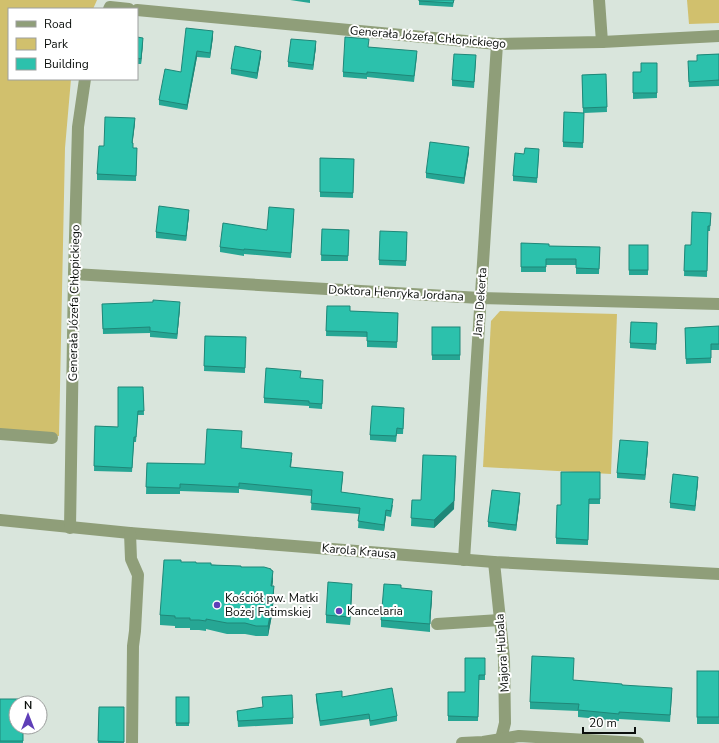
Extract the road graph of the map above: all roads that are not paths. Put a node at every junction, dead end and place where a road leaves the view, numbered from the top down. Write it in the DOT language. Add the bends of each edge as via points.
graph roads {
  1 [pos="599,0"];
  2 [pos="110,5"];
  3 [pos="125,8"];
  4 [pos="138,10"];
  5 [pos="719,36"];
  6 [pos="602,42"];
  7 [pos="497,44"];
  8 [pos="86,80"];
  9 [pos="74,274"];
  10 [pos="480,298"];
  11 [pos="719,304"];
  12 [pos="0,434"];
  13 [pos="52,438"];
  14 [pos="0,520"];
  15 [pos="70,528"];
  16 [pos="130,533"];
  17 [pos="464,560"];
  18 [pos="494,562"];
  19 [pos="719,574"];
  20 [pos="500,620"];
  21 [pos="437,624"];
  22 [pos="500,741"];
  23 [pos="132,743"];
  24 [pos="462,743"];
  25 [pos="638,743"];
  1 -- 6 [label="street"];
  2 -- 3 [label="street"];
  4 -- 7 [label="street, Generała Józefa Chłopickiego"];
  5 -- 6 [label="street, Generała Józefa Chłopickiego"];
  6 -- 7 [label="street, Generała Józefa Chłopickiego"];
  7 -- 10 [label="street, Jana Dekerta"];
  8 -- 9 [label="street, Generała Józefa Chłopickiego" via="78,127"];
  9 -- 10 [label="street, Doktora Henryka Jordana"];
  9 -- 15 [label="street, Generała Józefa Chłopickiego"];
  10 -- 11 [label="street, Doktora Henryka Jordana"];
  10 -- 17 [label="street, Jana Dekerta"];
  12 -- 13 [label="street"];
  14 -- 15 [label="street, Karola Krausa"];
  15 -- 16 [label="street, Karola Krausa"];
  16 -- 17 [label="street, Karola Krausa"];
  16 -- 23 [label="street" via="131,559 138,575 133,646"];
  17 -- 18 [label="street, Karola Krausa"];
  18 -- 19 [label="street, Karola Krausa"];
  18 -- 20 [label="street, Majora Hubala"];
  20 -- 21 [label="street"];
  20 -- 22 [label="street, Majora Hubala" via="504,658 504,724"];
  22 -- 24 [label="street"];
  22 -- 25 [label="street" via="519,736"];
}
